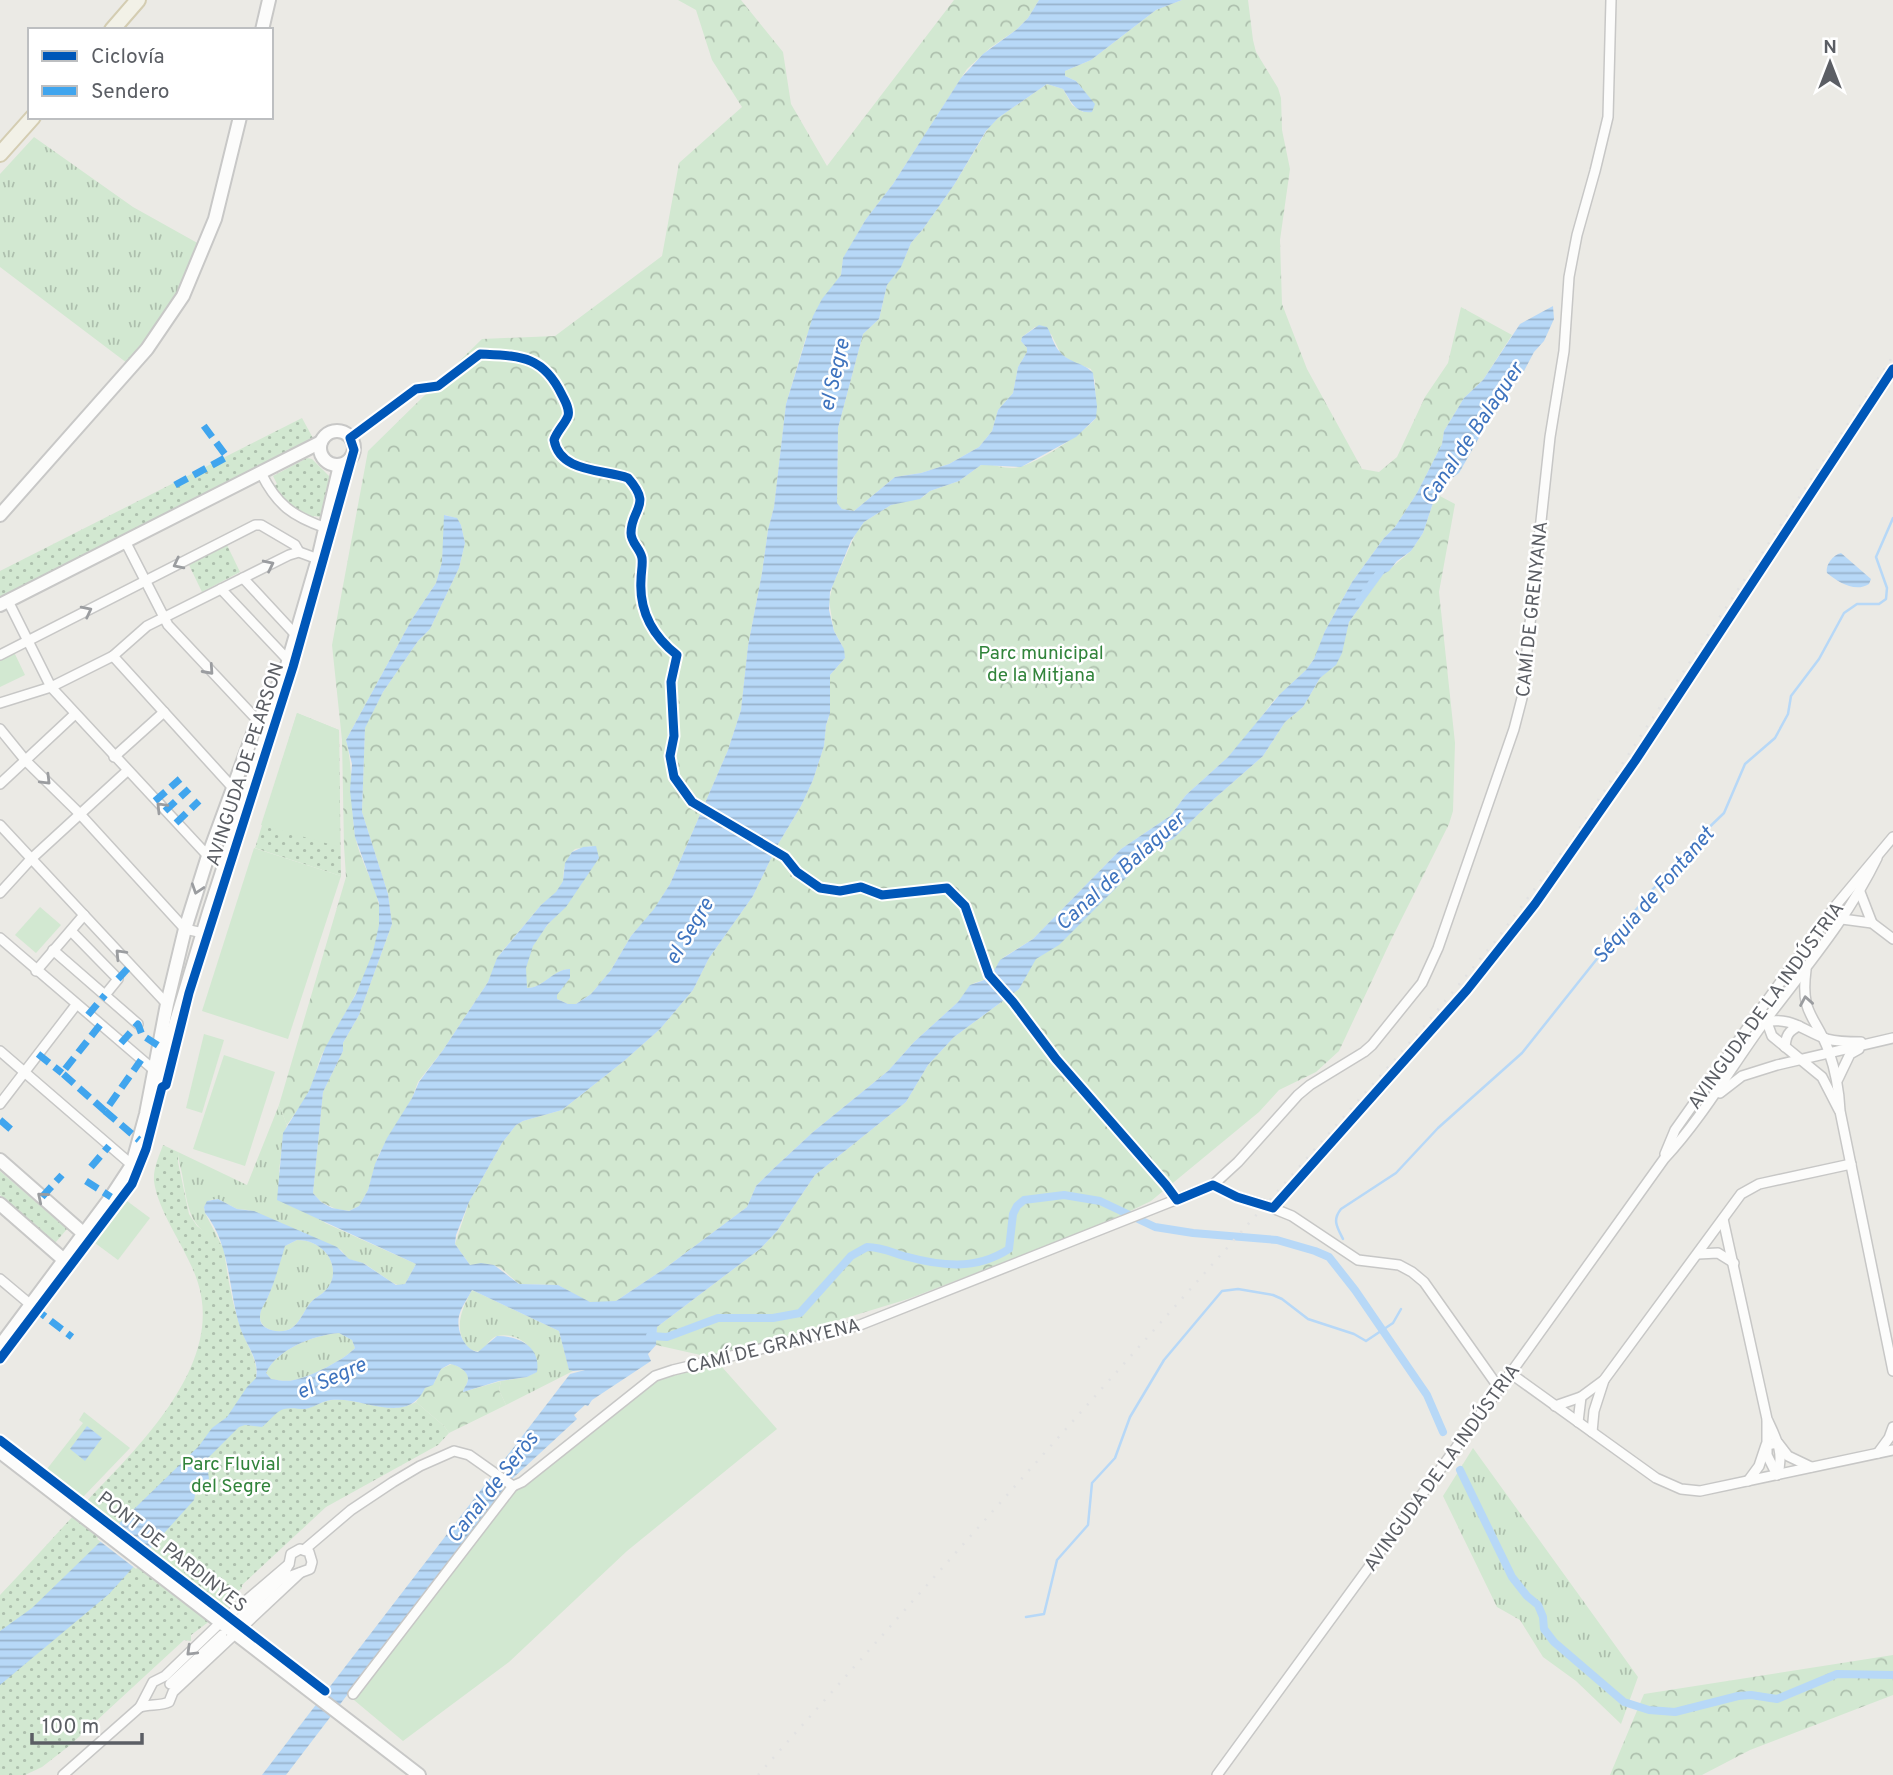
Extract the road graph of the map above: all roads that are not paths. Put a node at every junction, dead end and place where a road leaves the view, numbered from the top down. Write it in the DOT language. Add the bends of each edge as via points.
graph roads {
  1 [pos="138,0"];
  2 [pos="269,0"];
  3 [pos="1611,0"];
  4 [pos="114,28"];
  5 [pos="262,28"];
  6 [pos="31,119"];
  7 [pos="240,119"];
  8 [pos="0,154"];
  9 [pos="318,447"];
  10 [pos="340,465"];
  11 [pos="261,473"];
  12 [pos="0,514"];
  13 [pos="326,528"];
  14 [pos="125,541"];
  15 [pos="299,552"];
  16 [pos="318,559"];
  17 [pos="243,578"];
  18 [pos="145,581"];
  19 [pos="221,589"];
  20 [pos="4,603"];
  21 [pos="164,618"];
  22 [pos="295,634"];
  23 [pos="28,641"];
  24 [pos="0,655"];
  25 [pos="113,656"];
  26 [pos="288,660"];
  27 [pos="51,687"];
  28 [pos="0,703"];
  29 [pos="164,712"];
  30 [pos="75,714"];
  31 [pos="264,723"];
  32 [pos="0,729"];
  33 [pos="114,757"];
  34 [pos="26,761"];
  35 [pos="127,771"];
  36 [pos="0,784"];
  37 [pos="233,788"];
  38 [pos="79,813"];
  39 [pos="0,825"];
  40 [pos="1893,837"];
  41 [pos="208,856"];
  42 [pos="1877,858"];
  43 [pos="31,859"];
  44 [pos="225,864"];
  45 [pos="1860,892"];
  46 [pos="0,893"];
  47 [pos="84,915"];
  48 [pos="1842,919"];
  49 [pos="1872,923"];
  50 [pos="185,929"];
  51 [pos="71,930"];
  52 [pos="203,933"];
  53 [pos="0,938"];
  54 [pos="1893,939"];
  55 [pos="53,950"];
  56 [pos="1807,968"];
  57 [pos="36,971"];
  58 [pos="105,995"];
  59 [pos="168,1000"];
  60 [pos="183,1002"];
  61 [pos="76,1005"];
  62 [pos="1764,1005"];
  63 [pos="177,1020"];
  64 [pos="1765,1022"];
  65 [pos="138,1024"];
  66 [pos="1799,1026"];
  67 [pos="1748,1027"];
  68 [pos="1823,1037"];
  69 [pos="1893,1038"];
  70 [pos="1877,1041"];
  71 [pos="1785,1047"];
  72 [pos="0,1051"];
  73 [pos="1830,1053"];
  74 [pos="1802,1059"];
  75 [pos="24,1072"];
  76 [pos="157,1073"];
  77 [pos="1838,1080"];
  78 [pos="1825,1083"];
  79 [pos="1713,1098"];
  80 [pos="0,1104"];
  81 [pos="1840,1111"];
  82 [pos="1260,1136"];
  83 [pos="1664,1159"];
  84 [pos="0,1160"];
  85 [pos="1850,1164"];
  86 [pos="132,1165"];
  87 [pos="1213,1185"];
  88 [pos="0,1203"];
  89 [pos="1723,1219"];
  90 [pos="83,1233"];
  91 [pos="1698,1254"];
  92 [pos="64,1260"];
  93 [pos="1734,1263"];
  94 [pos="0,1279"];
  95 [pos="32,1306"];
  96 [pos="0,1346"];
  97 [pos="1893,1371"];
  98 [pos="1510,1373"];
  99 [pos="1604,1380"];
  100 [pos="1499,1388"];
  101 [pos="1581,1397"];
  102 [pos="1555,1406"];
  103 [pos="1594,1411"];
  104 [pos="1767,1419"];
  105 [pos="1578,1422"];
  106 [pos="1893,1427"];
  107 [pos="1592,1432"];
  108 [pos="1779,1443"];
  109 [pos="1766,1445"];
  110 [pos="1893,1450"];
  111 [pos="0,1451"];
  112 [pos="1878,1453"];
  113 [pos="1813,1468"];
  114 [pos="1777,1475"];
  115 [pos="1748,1481"];
  116 [pos="512,1485"];
  117 [pos="307,1552"];
  118 [pos="289,1564"];
  119 [pos="300,1573"];
  120 [pos="280,1580"];
  121 [pos="240,1618"];
  122 [pos="220,1626"];
  123 [pos="236,1634"];
  124 [pos="160,1680"];
  125 [pos="172,1688"];
  126 [pos="148,1692"];
  127 [pos="353,1694"];
  128 [pos="155,1704"];
  129 [pos="140,1707"];
  130 [pos="64,1775"];
  131 [pos="419,1775"];
  132 [pos="1217,1775"];
  1 -- 4 [label="main road"];
  2 -- 5 [label="street"];
  3 -- 82 [label="street, CAMÍ DE GRENYANA" via="1608,117 1569,277 1527,667 1514,729 1452,912 1422,983 1364,1052 1304,1090"];
  6 -- 8 [label="main road"];
  7 -- 12 [label="street" via="215,219 183,296 144,353"];
  9 -- 10 [label="street" via="326,461"];
  9 -- 10 [label="street" via="333,432 344,433 354,445 352,455"];
  9 -- 11 [label="street"];
  10 -- 13 [label="street, AVINGUDA DE PEARSON"];
  11 -- 13 [label="street" via="285,508"];
  11 -- 14 [label="street"];
  13 -- 16 [label="street, AVINGUDA DE PEARSON"];
  14 -- 18 [label="street"];
  14 -- 20 [label="street"];
  15 -- 16 [label="street"];
  17 -- 15 [label="street, one-way"];
  15 -- 18 [label="street, one-way" via="295,544 258,524"];
  16 -- 22 [label="street, AVINGUDA DE PEARSON"];
  17 -- 19 [label="street"];
  17 -- 22 [label="street"];
  18 -- 21 [label="street"];
  23 -- 18 [label="street, one-way"];
  19 -- 21 [label="street"];
  19 -- 26 [label="street"];
  20 -- 23 [label="street"];
  21 -- 25 [label="street" via="147,626"];
  21 -- 31 [label="street, one-way"];
  22 -- 26 [label="street, AVINGUDA DE PEARSON"];
  23 -- 24 [label="street"];
  23 -- 27 [label="street"];
  25 -- 27 [label="street"];
  25 -- 29 [label="street"];
  26 -- 31 [label="street, AVINGUDA DE PEARSON"];
  27 -- 28 [label="street"];
  27 -- 30 [label="street"];
  29 -- 33 [label="street"];
  29 -- 37 [label="street"];
  30 -- 33 [label="street"];
  30 -- 34 [label="street"];
  31 -- 37 [label="street, AVINGUDA DE PEARSON"];
  31 -- 44 [label="street, AVINGUDA DE PEARSON"];
  32 -- 34 [label="street"];
  33 -- 35 [label="street"];
  34 -- 36 [label="street"];
  34 -- 38 [label="street, one-way"];
  35 -- 38 [label="street"];
  41 -- 35 [label="street, one-way"];
  37 -- 41 [label="street, AVINGUDA DE PEARSON"];
  38 -- 43 [label="street"];
  38 -- 50 [label="street"];
  39 -- 43 [label="street"];
  40 -- 42 [label="street, AVINGUDA DE LA INDÚSTRIA"];
  41 -- 44 [label="street"];
  41 -- 50 [label="street, AVINGUDA DE PEARSON, one-way"];
  42 -- 45 [label="street, AVINGUDA DE LA INDÚSTRIA"];
  42 -- 62 [label="street, AVINGUDA DE LA INDÚSTRIA" via="1837,904"];
  43 -- 46 [label="street"];
  43 -- 47 [label="street"];
  44 -- 52 [label="street, AVINGUDA DE PEARSON"];
  45 -- 48 [label="street, AVINGUDA DE LA INDÚSTRIA"];
  45 -- 49 [label="street"];
  47 -- 51 [label="street"];
  59 -- 47 [label="street, one-way"];
  48 -- 49 [label="street"];
  48 -- 56 [label="street, AVINGUDA DE LA INDÚSTRIA"];
  49 -- 54 [label="street"];
  50 -- 52 [label="street"];
  50 -- 59 [label="street, AVINGUDA DE PEARSON"];
  51 -- 55 [label="street"];
  51 -- 58 [label="street" via="118,979"];
  52 -- 60 [label="street, AVINGUDA DE PEARSON"];
  53 -- 57 [label="street"];
  55 -- 57 [label="street"];
  55 -- 58 [label="street"];
  56 -- 64 [label="street, AVINGUDA DE LA INDÚSTRIA"];
  68 -- 56 [label="street, one-way" via="1806,1006"];
  57 -- 61 [label="street"];
  58 -- 65 [label="street"];
  59 -- 60 [label="street"];
  59 -- 63 [label="street"];
  59 -- 76 [label="street, AVINGUDA DE PEARSON"];
  60 -- 63 [label="street, AVINGUDA DE PEARSON"];
  61 -- 75 [label="street"];
  61 -- 76 [label="street"];
  62 -- 64 [label="street"];
  62 -- 67 [label="street, AVINGUDA DE LA INDÚSTRIA"];
  63 -- 76 [label="street, AVINGUDA DE PEARSON"];
  64 -- 66 [label="street" via="1777,1019"];
  64 -- 67 [label="street"];
  64 -- 71 [label="street"];
  64 -- 79 [label="street, AVINGUDA DE LA INDÚSTRIA"];
  66 -- 68 [label="street"];
  66 -- 71 [label="street" via="1790,1030"];
  67 -- 83 [label="street, AVINGUDA DE LA INDÚSTRIA" via="1675,1130"];
  68 -- 70 [label="street" via="1843,1042"];
  68 -- 73 [label="street"];
  69 -- 70 [label="street"];
  70 -- 73 [label="street"];
  70 -- 77 [label="street" via="1850,1054"];
  71 -- 74 [label="street"];
  72 -- 75 [label="street"];
  73 -- 74 [label="street"];
  73 -- 77 [label="street"];
  74 -- 78 [label="street"];
  74 -- 79 [label="street" via="1742,1076"];
  75 -- 80 [label="street"];
  75 -- 86 [label="street"];
  76 -- 86 [label="street"];
  77 -- 78 [label="street"];
  77 -- 81 [label="street"];
  78 -- 81 [label="street"];
  79 -- 83 [label="street, AVINGUDA DE LA INDÚSTRIA"];
  81 -- 85 [label="street"];
  82 -- 87 [label="street, CAMÍ DE GRANYENA"];
  83 -- 98 [label="street, AVINGUDA DE LA INDÚSTRIA"];
  90 -- 84 [label="street, one-way"];
  85 -- 89 [label="street" via="1749,1188"];
  85 -- 97 [label="street"];
  86 -- 90 [label="street"];
  87 -- 100 [label="street" via="1292,1216 1358,1260 1392,1263 1412,1272 1424,1282"];
  87 -- 116 [label="street, CAMÍ DE GRANYENA" via="860,1325 655,1376 522,1482"];
  88 -- 92 [label="street"];
  89 -- 91 [label="street"];
  89 -- 93 [label="street"];
  90 -- 92 [label="street"];
  91 -- 93 [label="street" via="1718,1252"];
  91 -- 99 [label="street"];
  92 -- 95 [label="street"];
  93 -- 104 [label="street"];
  94 -- 95 [label="street"];
  95 -- 96 [label="street"];
  98 -- 100 [label="street, AVINGUDA DE LA INDÚSTRIA"];
  98 -- 102 [label="street"];
  99 -- 101 [label="street"];
  99 -- 103 [label="street"];
  100 -- 132 [label="street, AVINGUDA DE LA INDÚSTRIA"];
  101 -- 102 [label="street"];
  101 -- 105 [label="street"];
  102 -- 105 [label="street"];
  103 -- 105 [label="street"];
  103 -- 107 [label="street"];
  104 -- 108 [label="street"];
  104 -- 109 [label="street"];
  105 -- 107 [label="street"];
  106 -- 112 [label="street"];
  107 -- 115 [label="street" via="1656,1478 1681,1489 1700,1491"];
  108 -- 109 [label="street"];
  108 -- 113 [label="street" via="1788,1456"];
  108 -- 114 [label="street"];
  109 -- 114 [label="street"];
  109 -- 115 [label="street"];
  110 -- 112 [label="street"];
  111 -- 122 [label="street, PONT DE PARDINYES"];
  112 -- 113 [label="street"];
  113 -- 114 [label="street"];
  114 -- 115 [label="street"];
  116 -- 117 [label="street" via="469,1455 454,1451 351,1510"];
  116 -- 127 [label="street, CAMÍ DE GRANYENA"];
  117 -- 118 [label="street" via="297,1550"];
  117 -- 119 [label="street" via="310,1569"];
  118 -- 119 [label="street"];
  118 -- 120 [label="street"];
  118 -- 122 [label="street"];
  119 -- 120 [label="street"];
  119 -- 123 [label="street"];
  120 -- 121 [label="street"];
  122 -- 123 [label="street, PONT DE PARDINYES"];
  122 -- 124 [label="street, one-way"];
  122 -- 125 [label="street"];
  123 -- 125 [label="street"];
  123 -- 131 [label="street, PONT DE PARDINYES"];
  124 -- 125 [label="street"];
  124 -- 126 [label="street" via="153,1682"];
  125 -- 128 [label="street" via="166,1704"];
  126 -- 128 [label="street"];
  126 -- 129 [label="street"];
  128 -- 129 [label="street"];
  129 -- 130 [label="street"];
}
